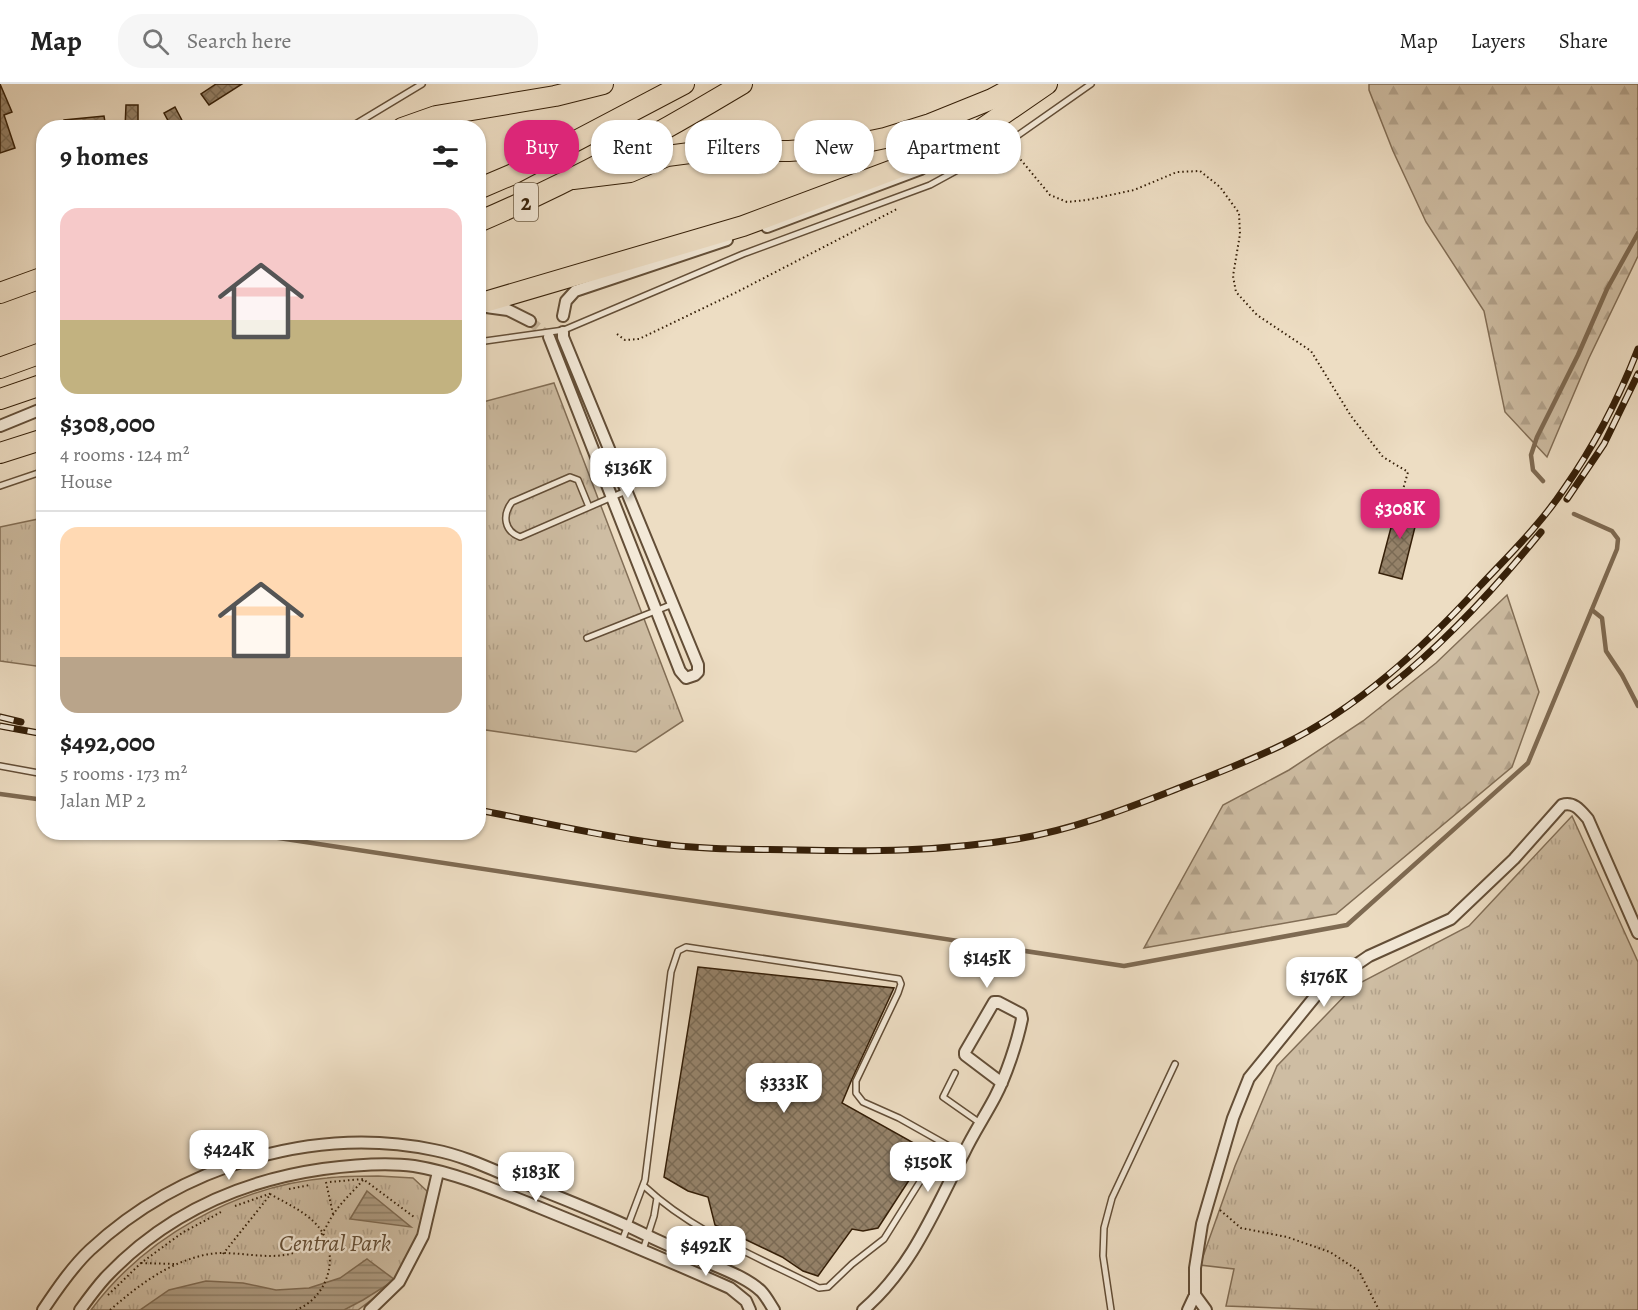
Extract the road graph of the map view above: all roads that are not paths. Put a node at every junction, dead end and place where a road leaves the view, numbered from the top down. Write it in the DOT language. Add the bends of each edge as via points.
graph roads {
  1 [pos="422,84"];
  2 [pos="603,84"];
  3 [pos="684,84"];
  4 [pos="742,84"];
  5 [pos="1020,84"];
  6 [pos="1047,84"];
  7 [pos="1091,84"];
  8 [pos="999,117"];
  9 [pos="362,120"];
  10 [pos="425,120"];
  11 [pos="573,179"];
  12 [pos="486,186"];
  13 [pos="486,218"];
  14 [pos="36,273"];
  15 [pos="36,280"];
  16 [pos="0,286"];
  17 [pos="0,293"];
  18 [pos="486,304"];
  19 [pos="486,307"];
  20 [pos="562,316"];
  21 [pos="530,321"];
  22 [pos="563,332"];
  23 [pos="549,337"];
  24 [pos="486,341"];
  25 [pos="36,355"];
  26 [pos="0,368"];
  27 [pos="36,387"];
  28 [pos="0,399"];
  29 [pos="36,411"];
  30 [pos="0,426"];
  31 [pos="36,442"];
  32 [pos="0,453"];
  33 [pos="36,474"];
  34 [pos="0,486"];
  35 [pos="626,492"];
  36 [pos="612,496"];
  37 [pos="589,507"];
  38 [pos="673,604"];
  39 [pos="657,611"];
  40 [pos="587,638"];
  41 [pos="0,766"];
  42 [pos="36,773"];
  43 [pos="1638,933"];
  44 [pos="1175,1064"];
  45 [pos="955,1073"];
  46 [pos="1002,1083"];
  47 [pos="980,1123"];
  48 [pos="963,1154"];
  49 [pos="438,1172"];
  50 [pos="926,1172"];
  51 [pos="644,1186"];
  52 [pos="657,1198"];
  53 [pos="627,1226"];
  54 [pos="647,1236"];
  55 [pos="622,1243"];
  56 [pos="643,1250"];
  57 [pos="1195,1295"];
  58 [pos="43,1310"];
  59 [pos="80,1310"];
  60 [pos="370,1310"];
  61 [pos="750,1310"];
  62 [pos="774,1310"];
  63 [pos="863,1310"];
  64 [pos="1111,1310"];
  65 [pos="1188,1310"];
  66 [pos="1206,1310"];
  1 -- 9 [label="lane"];
  2 -- 10 [label="highway"];
  3 -- 12 [label="highway, 2"];
  4 -- 11 [label="highway, 2"];
  5 -- 11 [label="highway" via="930,124 842,147 789,152 705,151 667,156 630,172"];
  6 -- 8 [label="highway"];
  7 -- 24 [label="lane" via="1017,136 937,182 743,254 564,330"];
  8 -- 18 [label="highway" via="957,146 743,226"];
  8 -- 20 [label="street" via="987,136 957,154 902,177 575,291 566,301"];
  11 -- 13 [label="highway, 2"];
  14 -- 16 [label="lane"];
  15 -- 17 [label="highway"];
  19 -- 21 [label="street" via="508,310"];
  22 -- 35 [label="street"];
  23 -- 36 [label="street"];
  25 -- 26 [label="highway"];
  27 -- 28 [label="highway"];
  29 -- 30 [label="street"];
  31 -- 32 [label="highway"];
  33 -- 34 [label="lane"];
  35 -- 36 [label="lane"];
  35 -- 38 [label="street"];
  36 -- 37 [label="lane"];
  36 -- 39 [label="street"];
  37 -- 37 [label="lane" via="520,537 507,527 505,518 512,502 570,477 578,480"];
  38 -- 39 [label="lane"];
  38 -- 39 [label="street" via="699,667 691,677 686,678 680,671"];
  39 -- 40 [label="lane"];
  41 -- 42 [label="lane"];
  43 -- 57 [label="street" via="1588,819 1577,806 1566,804 1451,919 1370,956 1322,988 1249,1078 1202,1224"];
  44 -- 64 [label="lane" via="1112,1198 1104,1228 1103,1256"];
  45 -- 47 [label="lane" via="943,1097"];
  46 -- 46 [label="street" via="1022,1019 1021,1014 993,1002 965,1054"];
  46 -- 47 [label="street"];
  47 -- 48 [label="street"];
  48 -- 51 [label="lane" via="863,1102 856,1093 856,1081 898,993 899,979 686,947 678,951 671,972"];
  48 -- 63 [label="street" via="927,1229 900,1272"];
  49 -- 55 [label="street" via="475,1182"];
  49 -- 59 [label="street" via="386,1164 339,1167 286,1174 236,1190 188,1212 144,1242 105,1278"];
  49 -- 60 [label="street" via="423,1236 399,1282"];
  50 -- 52 [label="lane" via="884,1239 828,1287 819,1288 712,1234"];
  51 -- 52 [label="lane"];
  51 -- 53 [label="lane"];
  52 -- 54 [label="lane"];
  53 -- 54 [label="street"];
  53 -- 55 [label="lane"];
  53 -- 58 [label="street" via="470,1160 434,1150 383,1143 338,1143 280,1151 176,1189 131,1217 90,1250"];
  54 -- 56 [label="lane"];
  54 -- 62 [label="street" via="744,1278 762,1292"];
  55 -- 56 [label="street"];
  56 -- 61 [label="street" via="730,1288 746,1301"];
  57 -- 65 [label="street"];
  57 -- 66 [label="street"];
}
